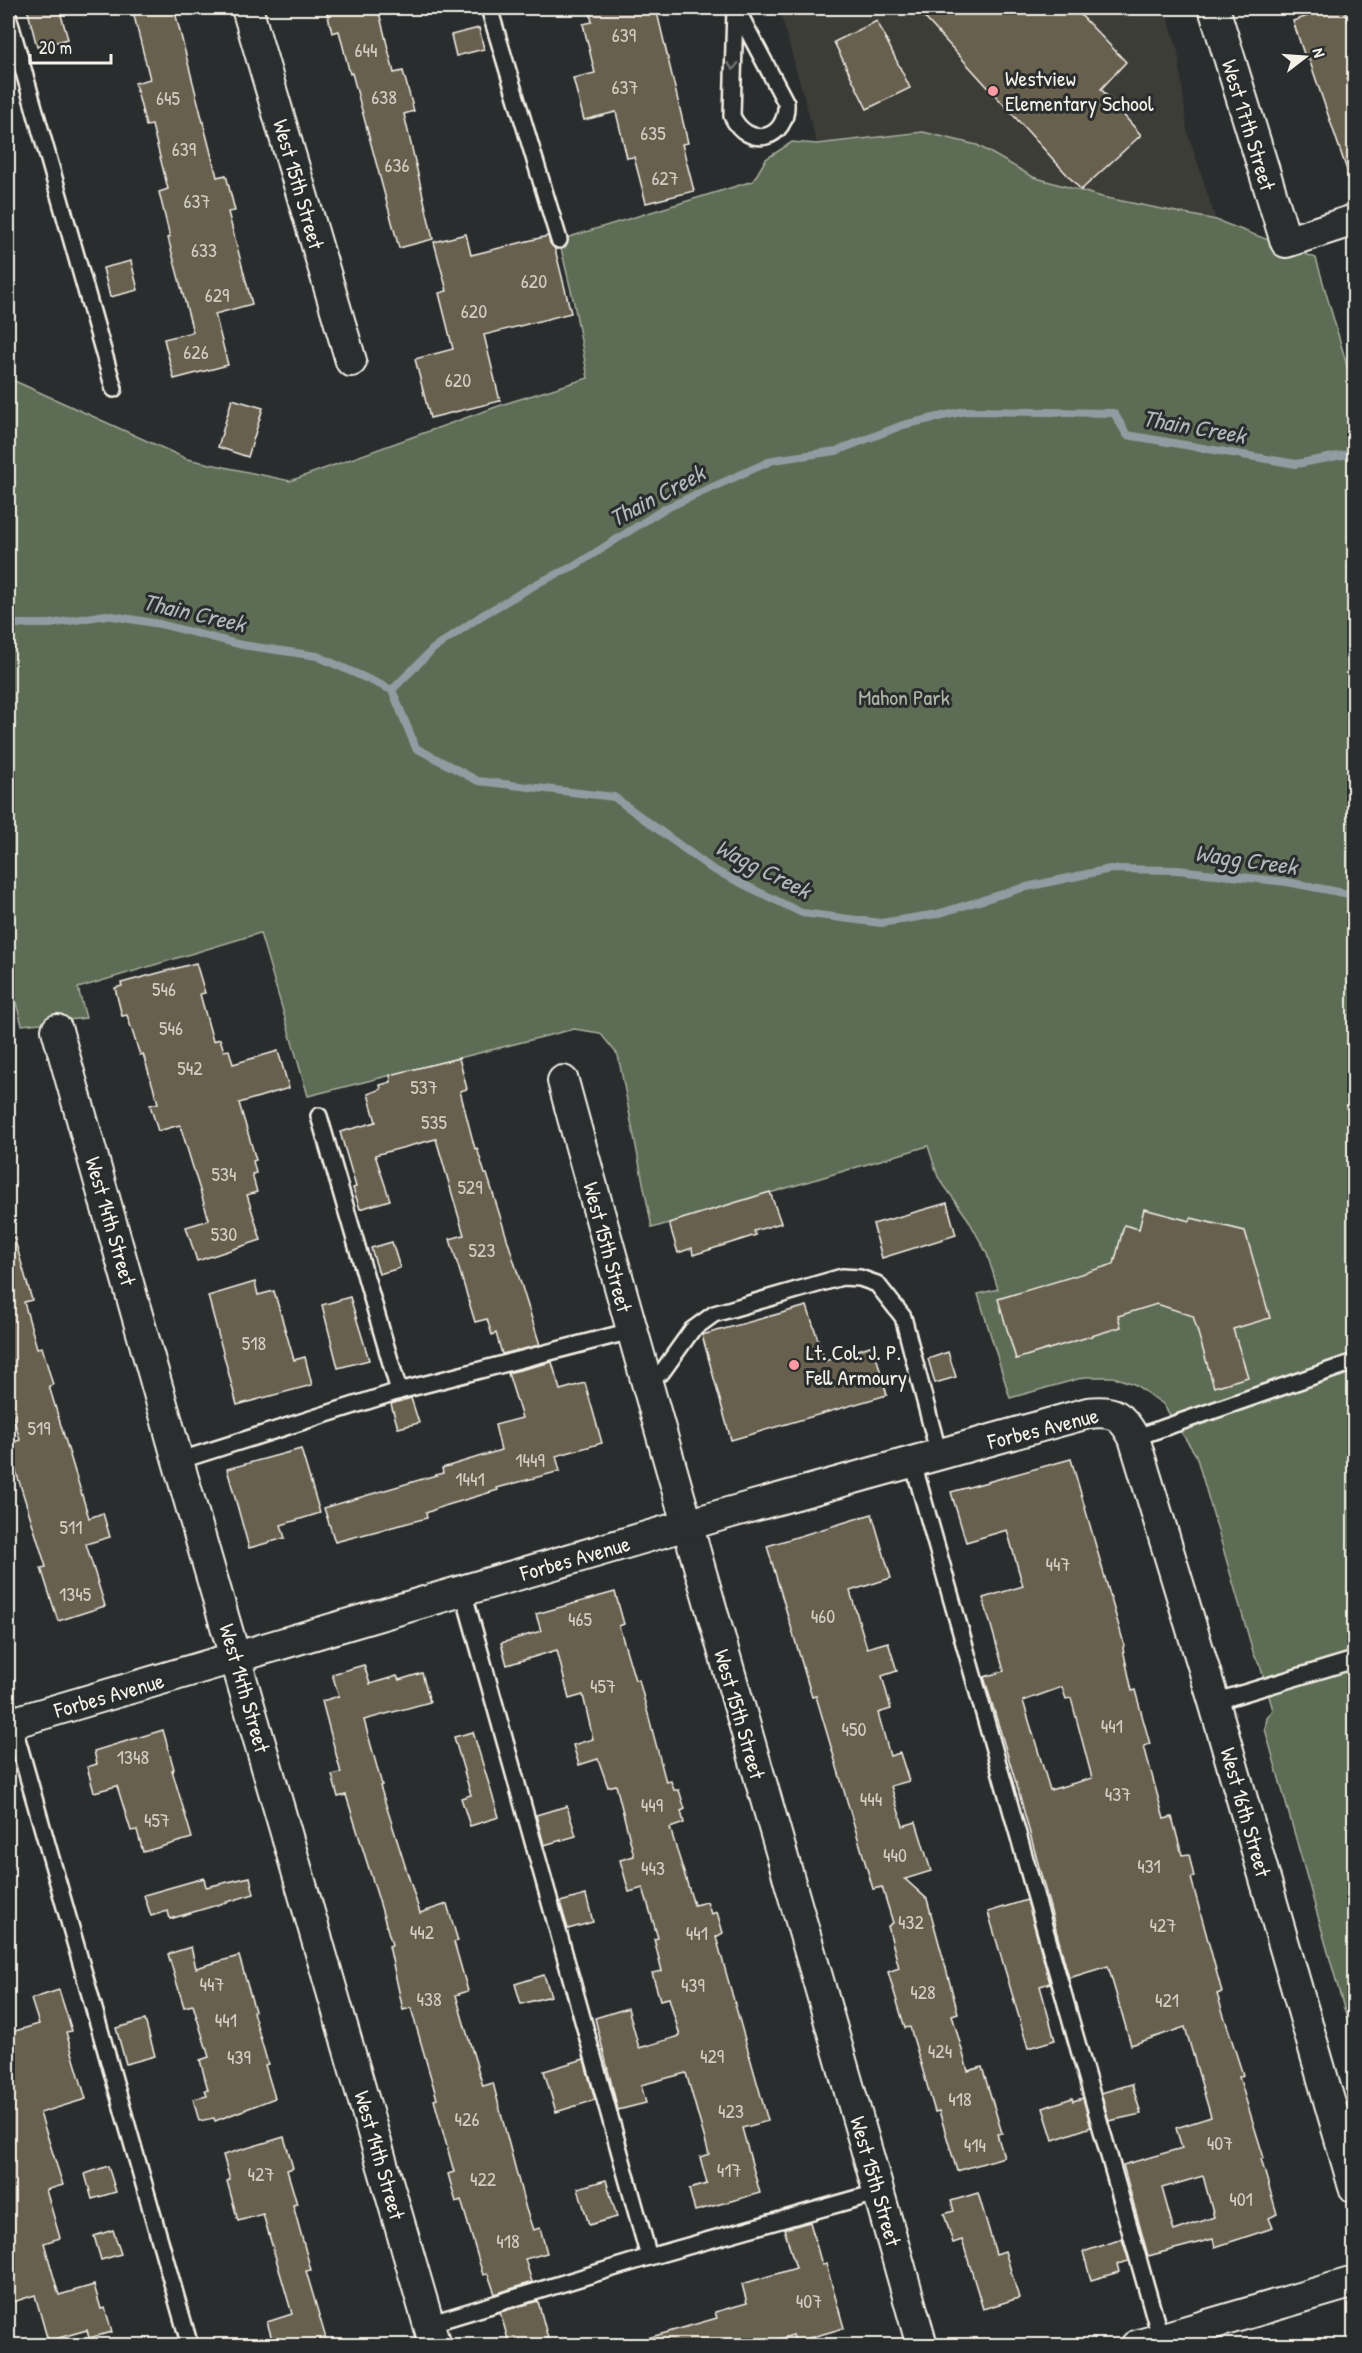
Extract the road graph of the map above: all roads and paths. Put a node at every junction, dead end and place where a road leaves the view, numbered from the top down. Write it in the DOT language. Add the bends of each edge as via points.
graph roads {
  1 [pos="247,8"];
  2 [pos="489,8"];
  3 [pos="735,8"];
  4 [pos="1214,8"];
  5 [pos="8,16"];
  6 [pos="1354,220"];
  7 [pos="559,240"];
  8 [pos="351,361"];
  9 [pos="114,389"];
  10 [pos="57,1030"];
  11 [pos="563,1082"];
  12 [pos="319,1116"];
  13 [pos="631,1331"];
  14 [pos="1354,1362"];
  15 [pos="645,1378"];
  16 [pos="399,1391"];
  17 [pos="1134,1438"];
  18 [pos="926,1459"];
  19 [pos="178,1461"];
  20 [pos="686,1525"];
  21 [pos="463,1591"];
  22 [pos="236,1658"];
  23 [pos="1354,1660"];
  24 [pos="1214,1701"];
  25 [pos="9,1718"];
  26 [pos="1354,2187"];
  27 [pos="880,2192"];
  28 [pos="649,2257"];
  29 [pos="1354,2283"];
  30 [pos="432,2335"];
  31 [pos="1153,2343"];
  32 [pos="190,2346"];
  33 [pos="922,2346"];
  1 -- 8 [label="street, West 15th Street"];
  2 -- 7 [label="lane"];
  3 -- 3 [label="lane, one-way" via="732,116 745,133 766,136 783,123 786,103"];
  4 -- 6 [label="street, West 17th Street" via="1286,242"];
  5 -- 9 [label="lane"];
  10 -- 19 [label="street, West 14th Street"];
  11 -- 13 [label="street, West 15th Street"];
  12 -- 16 [label="lane"];
  13 -- 15 [label="street, West 15th Street"];
  13 -- 16 [label="lane"];
  14 -- 17 [label="lane"];
  15 -- 18 [label="lane" via="662,1372 692,1330 714,1314 842,1277 860,1278 877,1284 903,1317"];
  15 -- 20 [label="street, West 15th Street"];
  16 -- 19 [label="lane"];
  17 -- 18 [label="street, Forbes Avenue" via="1116,1414 1101,1411"];
  17 -- 24 [label="street, West 16th Street"];
  18 -- 20 [label="street, Forbes Avenue"];
  18 -- 31 [label="lane"];
  19 -- 22 [label="street, West 14th Street"];
  20 -- 21 [label="street, Forbes Avenue"];
  20 -- 27 [label="street, West 15th Street"];
  21 -- 22 [label="street, Forbes Avenue"];
  21 -- 28 [label="lane"];
  22 -- 25 [label="street, Forbes Avenue"];
  22 -- 30 [label="street, West 14th Street"];
  23 -- 24 [label="lane"];
  24 -- 26 [label="street, West 16th Street"];
  25 -- 32 [label="lane"];
  27 -- 28 [label="lane"];
  27 -- 33 [label="street, West 15th Street"];
  28 -- 30 [label="lane"];
  29 -- 31 [label="street"];
}
